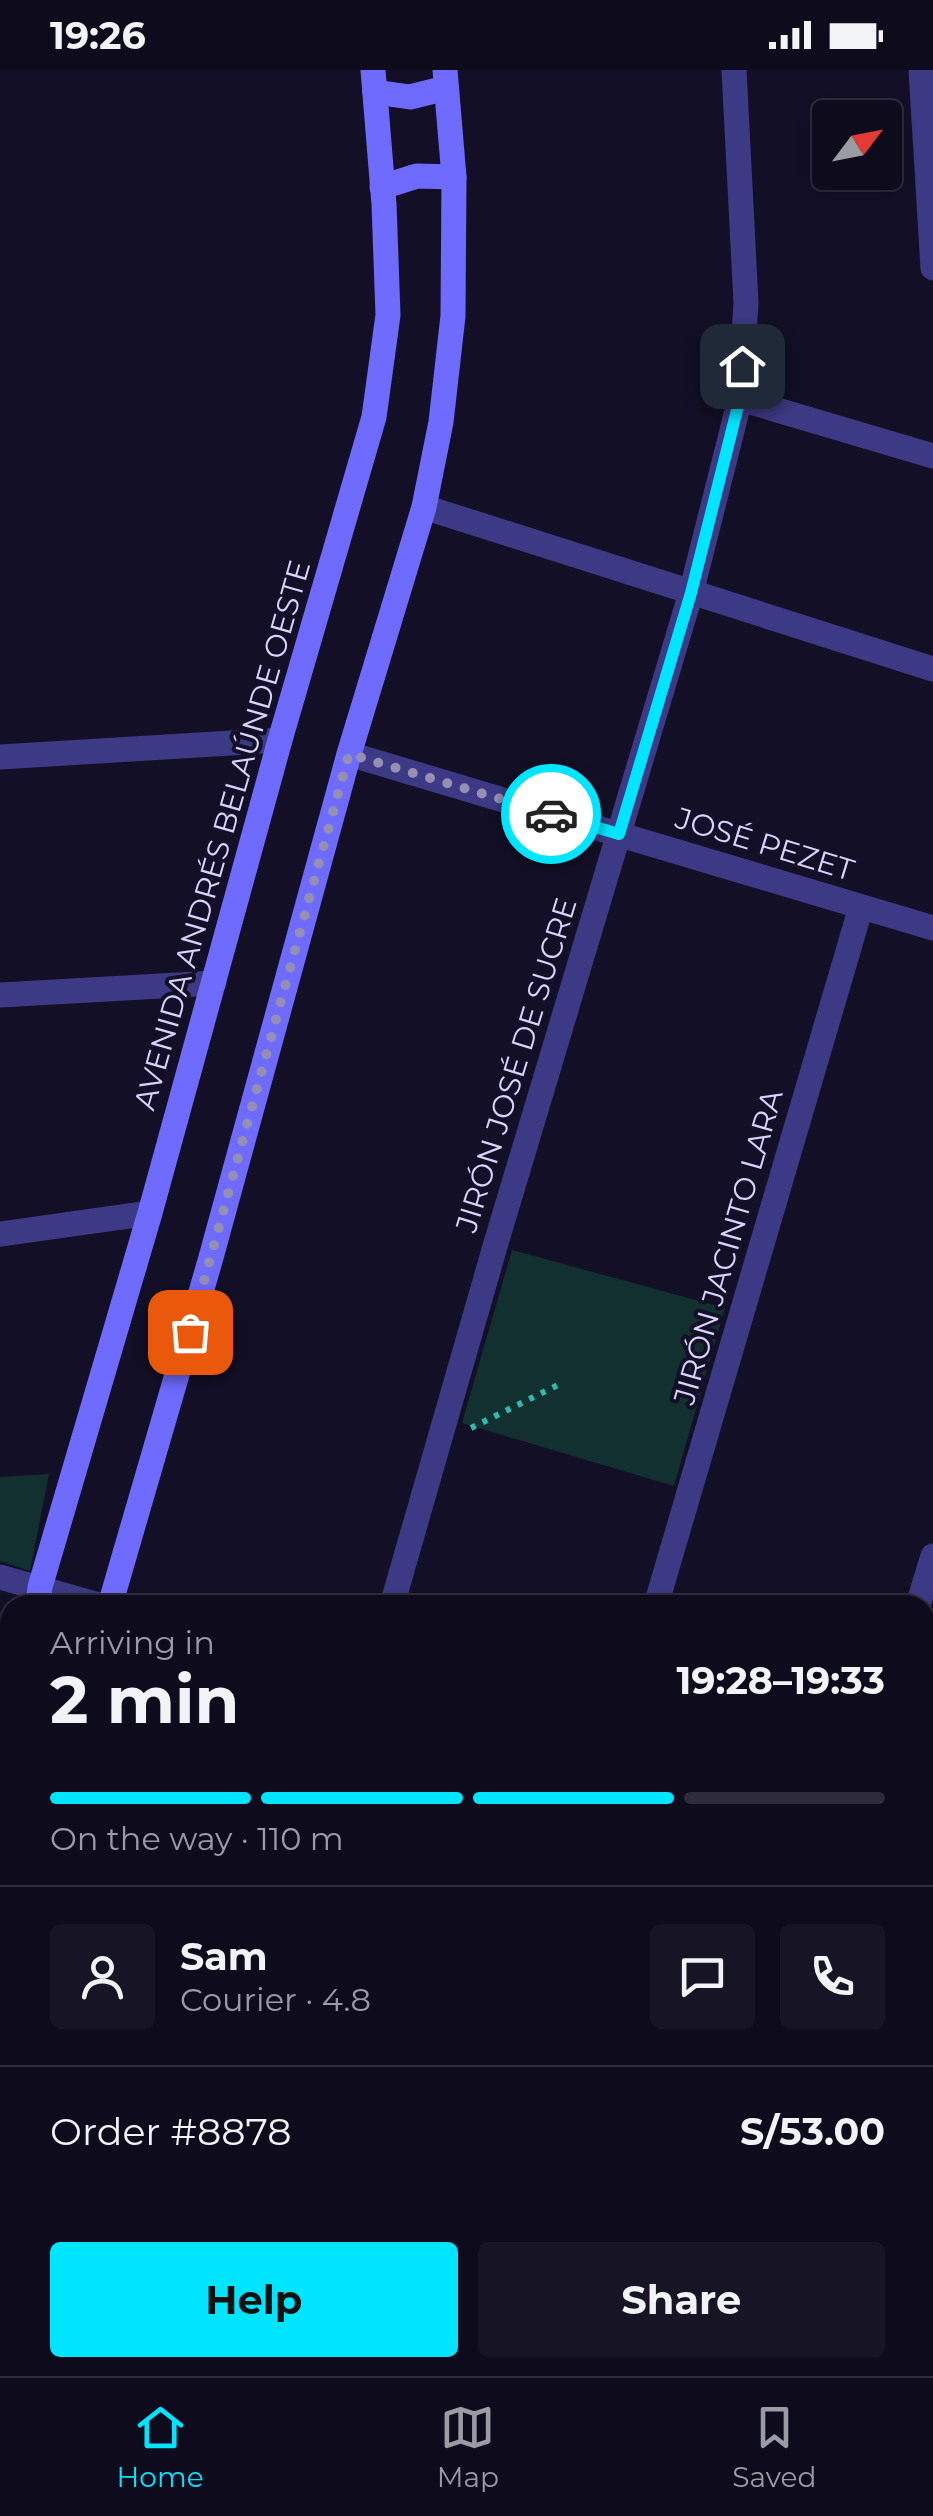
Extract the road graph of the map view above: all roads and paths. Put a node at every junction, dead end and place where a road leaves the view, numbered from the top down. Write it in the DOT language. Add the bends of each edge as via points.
graph roads {
  1 [pos="734,70"];
  2 [pos="921,70"];
  3 [pos="446,79"];
  4 [pos="374,81"];
  5 [pos="454,177"];
  6 [pos="382,187"];
  7 [pos="933,268"];
  8 [pos="740,398"];
  9 [pos="932,448"];
  10 [pos="424,507"];
  11 [pos="691,593"];
  12 [pos="933,669"];
  13 [pos="280,740"];
  14 [pos="349,754"];
  15 [pos="0,757"];
  16 [pos="619,834"];
  17 [pos="861,906"];
  18 [pos="933,928"];
  19 [pos="214,982"];
  20 [pos="0,995"];
  21 [pos="150,1214"];
  22 [pos="0,1234"];
  23 [pos="564,1382"];
  24 [pos="438,1444"];
  25 [pos="933,1556"];
  26 [pos="0,1577"];
  27 [pos="37,1595"];
  28 [pos="39,1595"];
  29 [pos="113,1595"];
  30 [pos="395,1595"];
  31 [pos="659,1595"];
  32 [pos="921,1595"];
  1 -- 8 [label="street, JIRÓN JOSÉ DE SUCRE" via="746,302"];
  2 -- 7 [label="street"];
  3 -- 4 [label="street" via="410,97"];
  3 -- 5 [label="street"];
  4 -- 6 [label="street, AVENIDA ANDRÉS BELAÚNDE OESTE"];
  5 -- 6 [label="street" via="417,176"];
  5 -- 10 [label="street" via="453,316"];
  6 -- 13 [label="street, AVENIDA ANDRÉS BELAÚNDE OESTE" via="388,315 374,417"];
  8 -- 9 [label="street"];
  8 -- 11 [label="street, JIRÓN JOSÉ DE SUCRE"];
  10 -- 11 [label="street"];
  10 -- 14 [label="street"];
  11 -- 12 [label="street"];
  11 -- 16 [label="street, JIRÓN JOSÉ DE SUCRE"];
  13 -- 15 [label="street"];
  13 -- 19 [label="street, AVENIDA ANDRÉS BELAÚNDE OESTE"];
  14 -- 16 [label="street, JOSÉ PEZET"];
  14 -- 29 [label="street"];
  16 -- 17 [label="street, JOSÉ PEZET"];
  16 -- 24 [label="street, JIRÓN JOSÉ DE SUCRE"];
  17 -- 18 [label="street, JOSÉ PEZET"];
  17 -- 31 [label="street, JIRÓN JACINTO LARA"];
  19 -- 20 [label="street"];
  19 -- 21 [label="street, AVENIDA ANDRÉS BELAÚNDE OESTE"];
  21 -- 22 [label="street"];
  21 -- 28 [label="street, AVENIDA ANDRÉS BELAÚNDE OESTE"];
  23 -- 24 [label="path"];
  24 -- 30 [label="street, JIRÓN JOSÉ DE SUCRE"];
  25 -- 32 [label="street"];
  26 -- 27 [label="street"];
}
